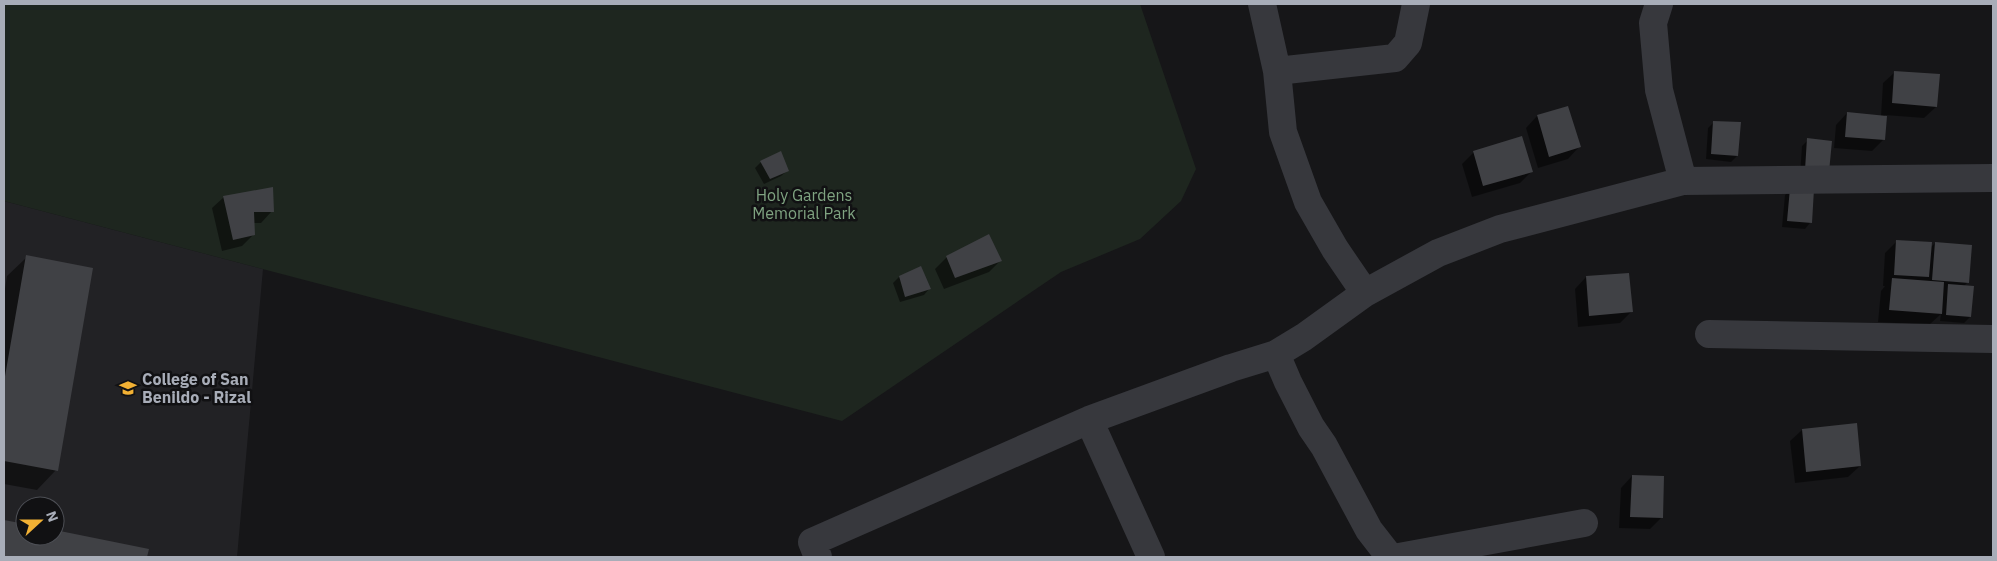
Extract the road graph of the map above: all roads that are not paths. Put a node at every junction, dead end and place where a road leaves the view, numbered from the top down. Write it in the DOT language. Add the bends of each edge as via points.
graph roads {
  1 [pos="1262,4"];
  2 [pos="1416,4"];
  3 [pos="1659,4"];
  4 [pos="1278,71"];
  5 [pos="1993,178"];
  6 [pos="1683,182"];
  7 [pos="1365,293"];
  8 [pos="1709,334"];
  9 [pos="1993,340"];
  10 [pos="1276,354"];
  11 [pos="1089,420"];
  12 [pos="1584,523"];
  13 [pos="818,557"];
  14 [pos="1151,557"];
  15 [pos="1390,557"];
  16 [pos="1399,557"];
  1 -- 4 [label="street"];
  2 -- 4 [label="street" via="1408,43 1395,58"];
  3 -- 6 [label="street" via="1653,23 1659,90"];
  4 -- 7 [label="street" via="1283,132 1308,202"];
  5 -- 6 [label="street"];
  6 -- 7 [label="street" via="1500,229 1438,253"];
  7 -- 10 [label="street"];
  8 -- 9 [label="street"];
  10 -- 11 [label="street"];
  10 -- 15 [label="street" via="1307,420 1369,530"];
  11 -- 13 [label="street" via="812,542"];
  11 -- 14 [label="street"];
  12 -- 16 [label="street"];
}
